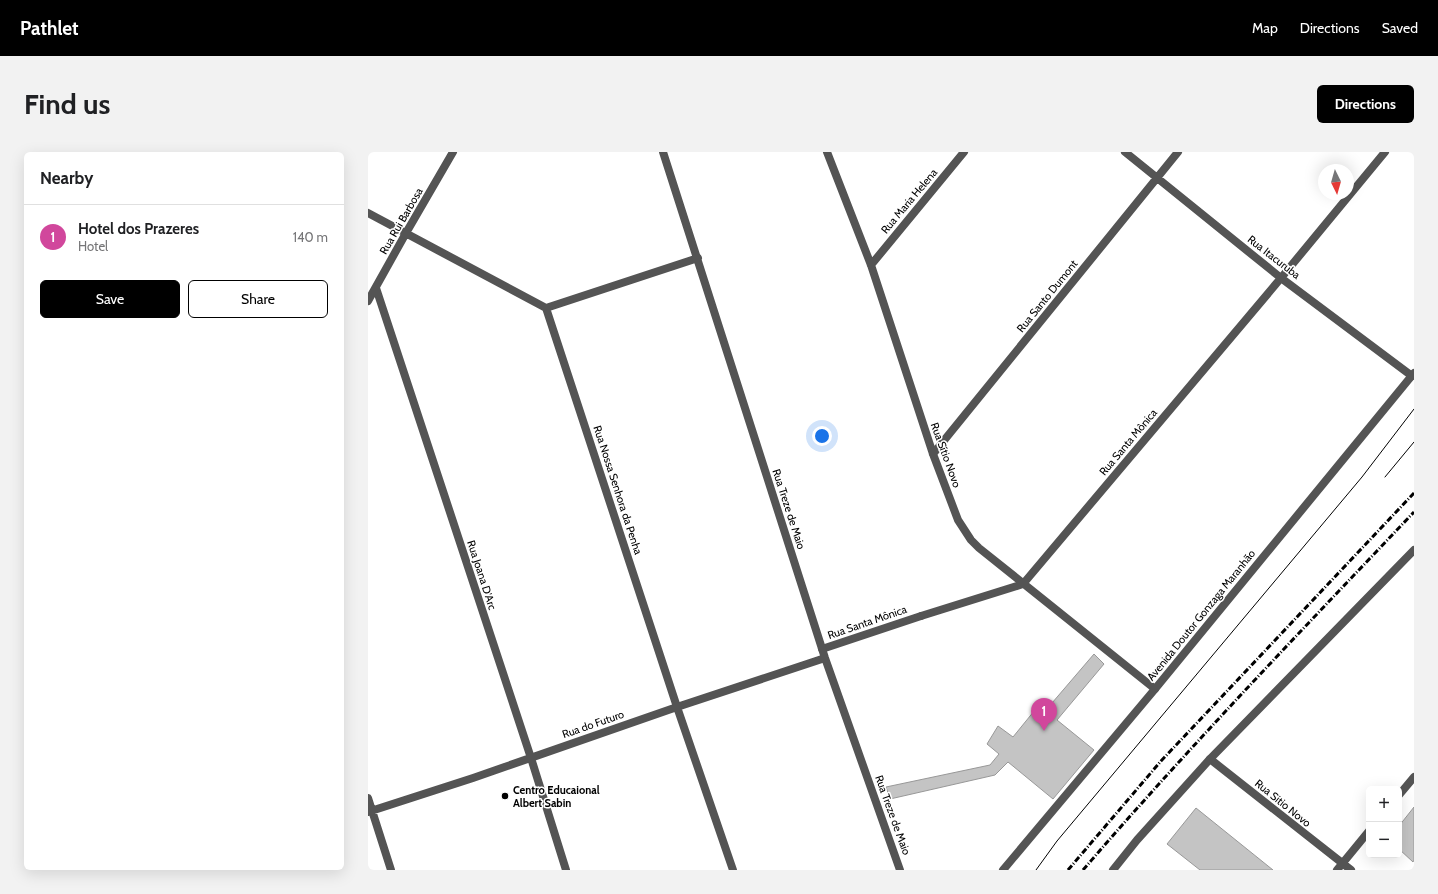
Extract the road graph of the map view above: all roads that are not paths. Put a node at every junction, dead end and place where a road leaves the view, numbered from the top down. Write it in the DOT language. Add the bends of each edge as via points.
graph roads {
  1 [pos="453,152"];
  2 [pos="663,152"];
  3 [pos="827,152"];
  4 [pos="964,152"];
  5 [pos="1125,152"];
  6 [pos="1178,152"];
  7 [pos="1385,152"];
  8 [pos="1157,178"];
  9 [pos="368,212"];
  10 [pos="406,233"];
  11 [pos="698,258"];
  12 [pos="871,265"];
  13 [pos="1281,278"];
  14 [pos="376,288"];
  15 [pos="368,301"];
  16 [pos="546,308"];
  17 [pos="1413,374"];
  18 [pos="933,454"];
  19 [pos="1414,550"];
  20 [pos="1023,584"];
  21 [pos="822,649"];
  22 [pos="825,658"];
  23 [pos="1154,689"];
  24 [pos="678,707"];
  25 [pos="531,758"];
  26 [pos="1210,758"];
  27 [pos="1414,777"];
  28 [pos="1402,791"];
  29 [pos="368,798"];
  30 [pos="370,811"];
  31 [pos="1366,835"];
  32 [pos="1340,867"];
  33 [pos="391,870"];
  34 [pos="566,870"];
  35 [pos="733,870"];
  36 [pos="900,870"];
  37 [pos="1003,870"];
  38 [pos="1113,870"];
  39 [pos="1351,870"];
  1 -- 10 [label="street, Rua Rui Barbosa"];
  2 -- 11 [label="street, Rua Treze de Maio"];
  3 -- 12 [label="street, Rua Sítio Novo"];
  4 -- 12 [label="street, Rua Maria Helena"];
  5 -- 8 [label="street, Rua Itacuruba"];
  6 -- 8 [label="street, Rua Santo Dumont"];
  7 -- 13 [label="street, Rua Santa Mônica"];
  8 -- 13 [label="street, Rua Itacuruba"];
  8 -- 18 [label="street, Rua Santo Dumont"];
  9 -- 10 [label="street"];
  10 -- 14 [label="street, Rua Rui Barbosa"];
  10 -- 16 [label="street"];
  11 -- 16 [label="street"];
  11 -- 21 [label="street, Rua Treze de Maio"];
  12 -- 18 [label="street, Rua Sítio Novo"];
  13 -- 17 [label="street, Rua Itacuruba"];
  13 -- 20 [label="street, Rua Santa Mônica"];
  14 -- 15 [label="street, Rua Rui Barbosa"];
  14 -- 25 [label="street, Rua Joana D'Arc"];
  16 -- 24 [label="street, Rua Nossa Senhora da Penha"];
  17 -- 23 [label="street, Avenida Doutor Gonzaga Maranhão"];
  18 -- 20 [label="street, Rua Sítio Novo" via="964,530 979,548"];
  19 -- 26 [label="street"];
  20 -- 21 [label="street, Rua Santa Mônica"];
  20 -- 23 [label="street, Rua Sítio Novo"];
  21 -- 22 [label="street, Rua Treze de Maio"];
  22 -- 24 [label="street, Rua do Futuro"];
  22 -- 36 [label="street, Rua Treze de Maio"];
  23 -- 37 [label="street, Avenida Doutor Gonzaga Maranhão"];
  24 -- 25 [label="street, Rua do Futuro"];
  24 -- 35 [label="street, Rua Nossa Senhora da Penha"];
  25 -- 30 [label="street, Rua do Futuro"];
  25 -- 34 [label="street, Rua Joana D'Arc"];
  26 -- 32 [label="street, Rua Sitio Novo"];
  26 -- 38 [label="street"];
  27 -- 28 [label="street"];
  29 -- 30 [label="street"];
  30 -- 33 [label="street"];
  31 -- 32 [label="street"];
  32 -- 39 [label="street"];
}
